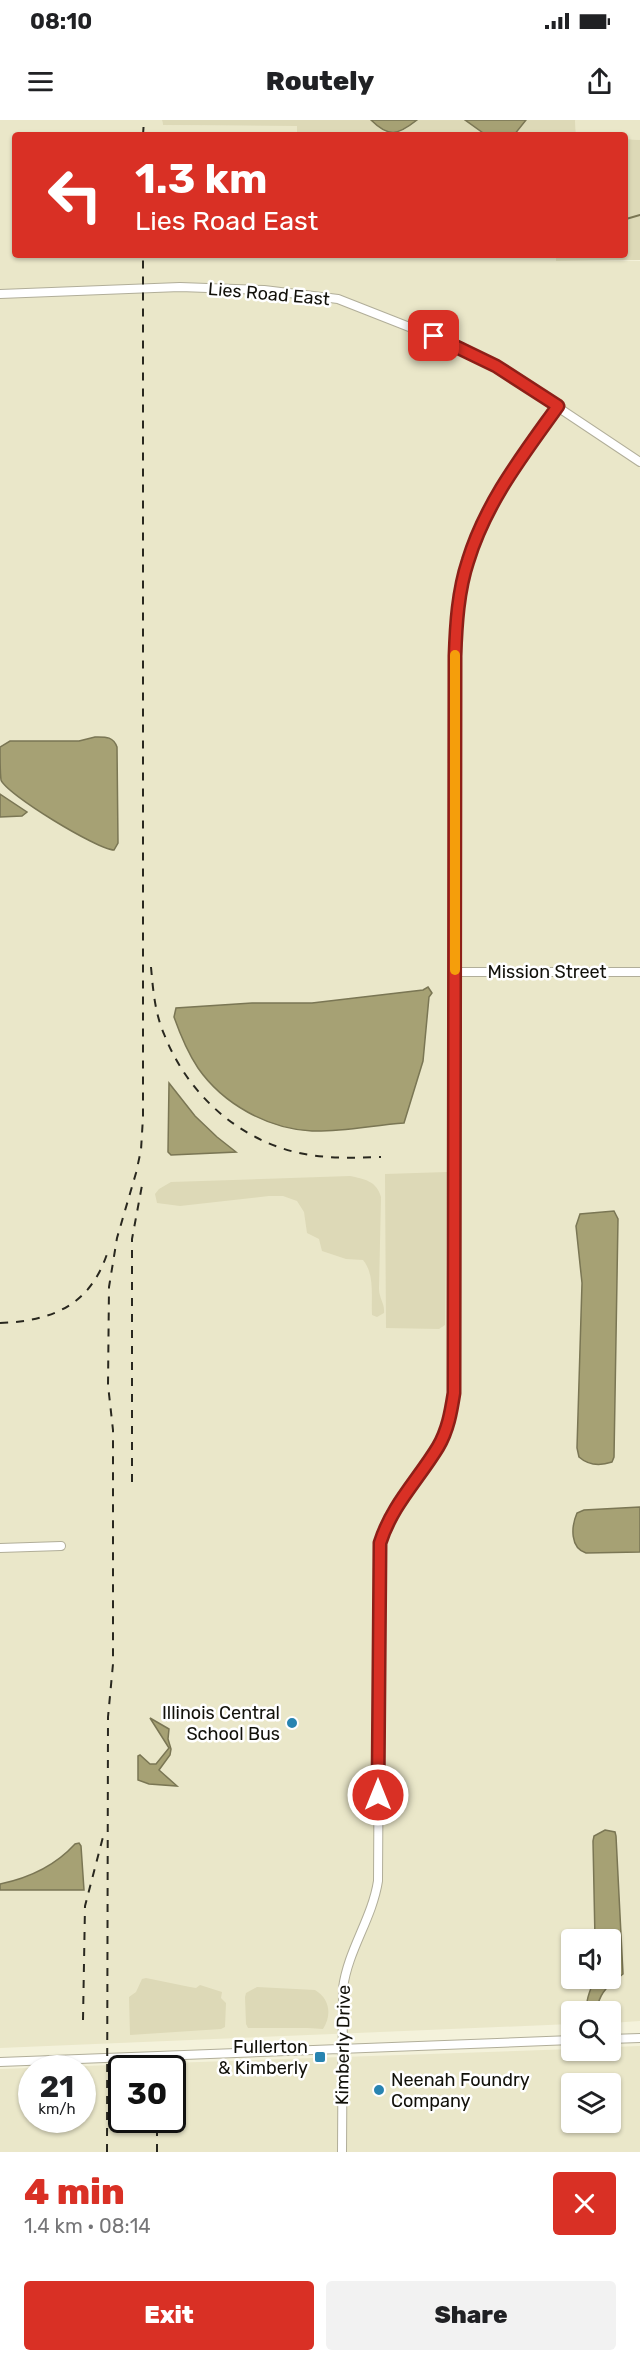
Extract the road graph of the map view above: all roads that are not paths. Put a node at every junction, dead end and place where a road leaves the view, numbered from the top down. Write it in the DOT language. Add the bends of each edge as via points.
graph roads {
  1 [pos="0,294"];
  2 [pos="558,406"];
  3 [pos="640,462"];
  4 [pos="455,972"];
  5 [pos="640,972"];
  6 [pos="61,1546"];
  7 [pos="0,1548"];
  8 [pos="640,2038"];
  9 [pos="621,2039"];
  10 [pos="561,2040"];
  11 [pos="342,2049"];
  12 [pos="0,2062"];
  13 [pos="342,2152"];
  1 -- 2 [label="street, Lies Road East" via="180,287 338,299 465,349"];
  2 -- 3 [label="street, Lies Road East"];
  2 -- 4 [label="street, Kimberly Drive" via="494,501 468,561 463,584 455,656"];
  4 -- 5 [label="street, Mission Street"];
  4 -- 11 [label="street, Kimberly Drive" via="454,1393 450,1417 438,1446 396,1506 380,1543 378,1881 373,1905 346,1968"];
  6 -- 7 [label="street"];
  8 -- 9 [label="street"];
  10 -- 11 [label="street"];
  11 -- 12 [label="street"];
  11 -- 13 [label="street, Kimberly Drive"];
}
